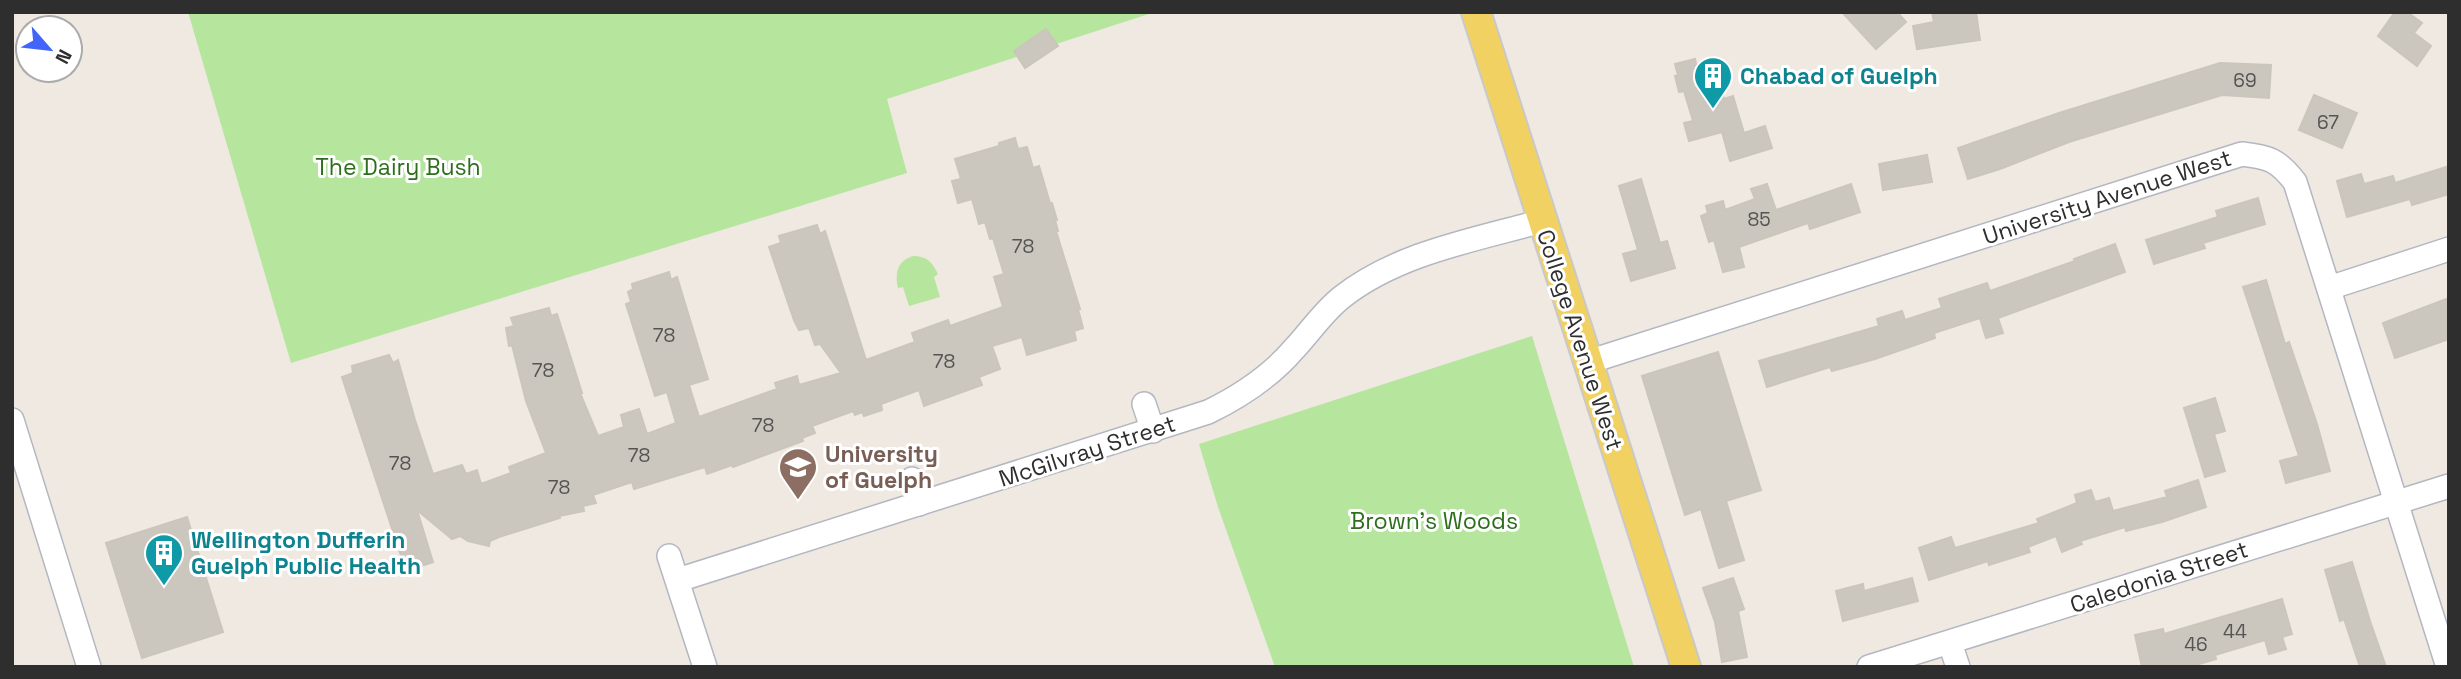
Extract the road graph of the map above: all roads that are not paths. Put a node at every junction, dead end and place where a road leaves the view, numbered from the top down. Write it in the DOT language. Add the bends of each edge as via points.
graph roads {
  1 [pos="1476,12"];
  2 [pos="1542,221"];
  3 [pos="2449,250"];
  4 [pos="2329,288"];
  5 [pos="1588,362"];
  6 [pos="1144,404"];
  7 [pos="12,420"];
  8 [pos="1153,430"];
  9 [pos="912,479"];
  10 [pos="2449,485"];
  11 [pos="2396,502"];
  12 [pos="919,504"];
  13 [pos="669,556"];
  14 [pos="678,580"];
  15 [pos="1950,643"];
  16 [pos="89,667"];
  17 [pos="705,667"];
  18 [pos="1686,667"];
  19 [pos="1869,667"];
  20 [pos="1958,667"];
  21 [pos="2448,667"];
  1 -- 2 [label="main road, College Avenue West"];
  2 -- 5 [label="main road, College Avenue West"];
  2 -- 8 [label="street, McGilvray Street" via="1424,254 1382,272 1336,302 1253,387 1208,412"];
  3 -- 4 [label="street"];
  4 -- 5 [label="street, University Avenue West" via="2295,182 2265,156 2242,154"];
  4 -- 11 [label="street, University Avenue West"];
  5 -- 18 [label="main road, College Avenue West"];
  6 -- 8 [label="street"];
  7 -- 16 [label="street"];
  8 -- 12 [label="street, McGilvray Street"];
  9 -- 12 [label="street"];
  10 -- 11 [label="street, Caledonia Street"];
  11 -- 15 [label="street, Caledonia Street"];
  11 -- 21 [label="street, University Avenue West"];
  12 -- 14 [label="street, McGilvray Street"];
  13 -- 14 [label="street"];
  14 -- 17 [label="street"];
  15 -- 19 [label="street, Caledonia Street"];
  15 -- 20 [label="street"];
}
